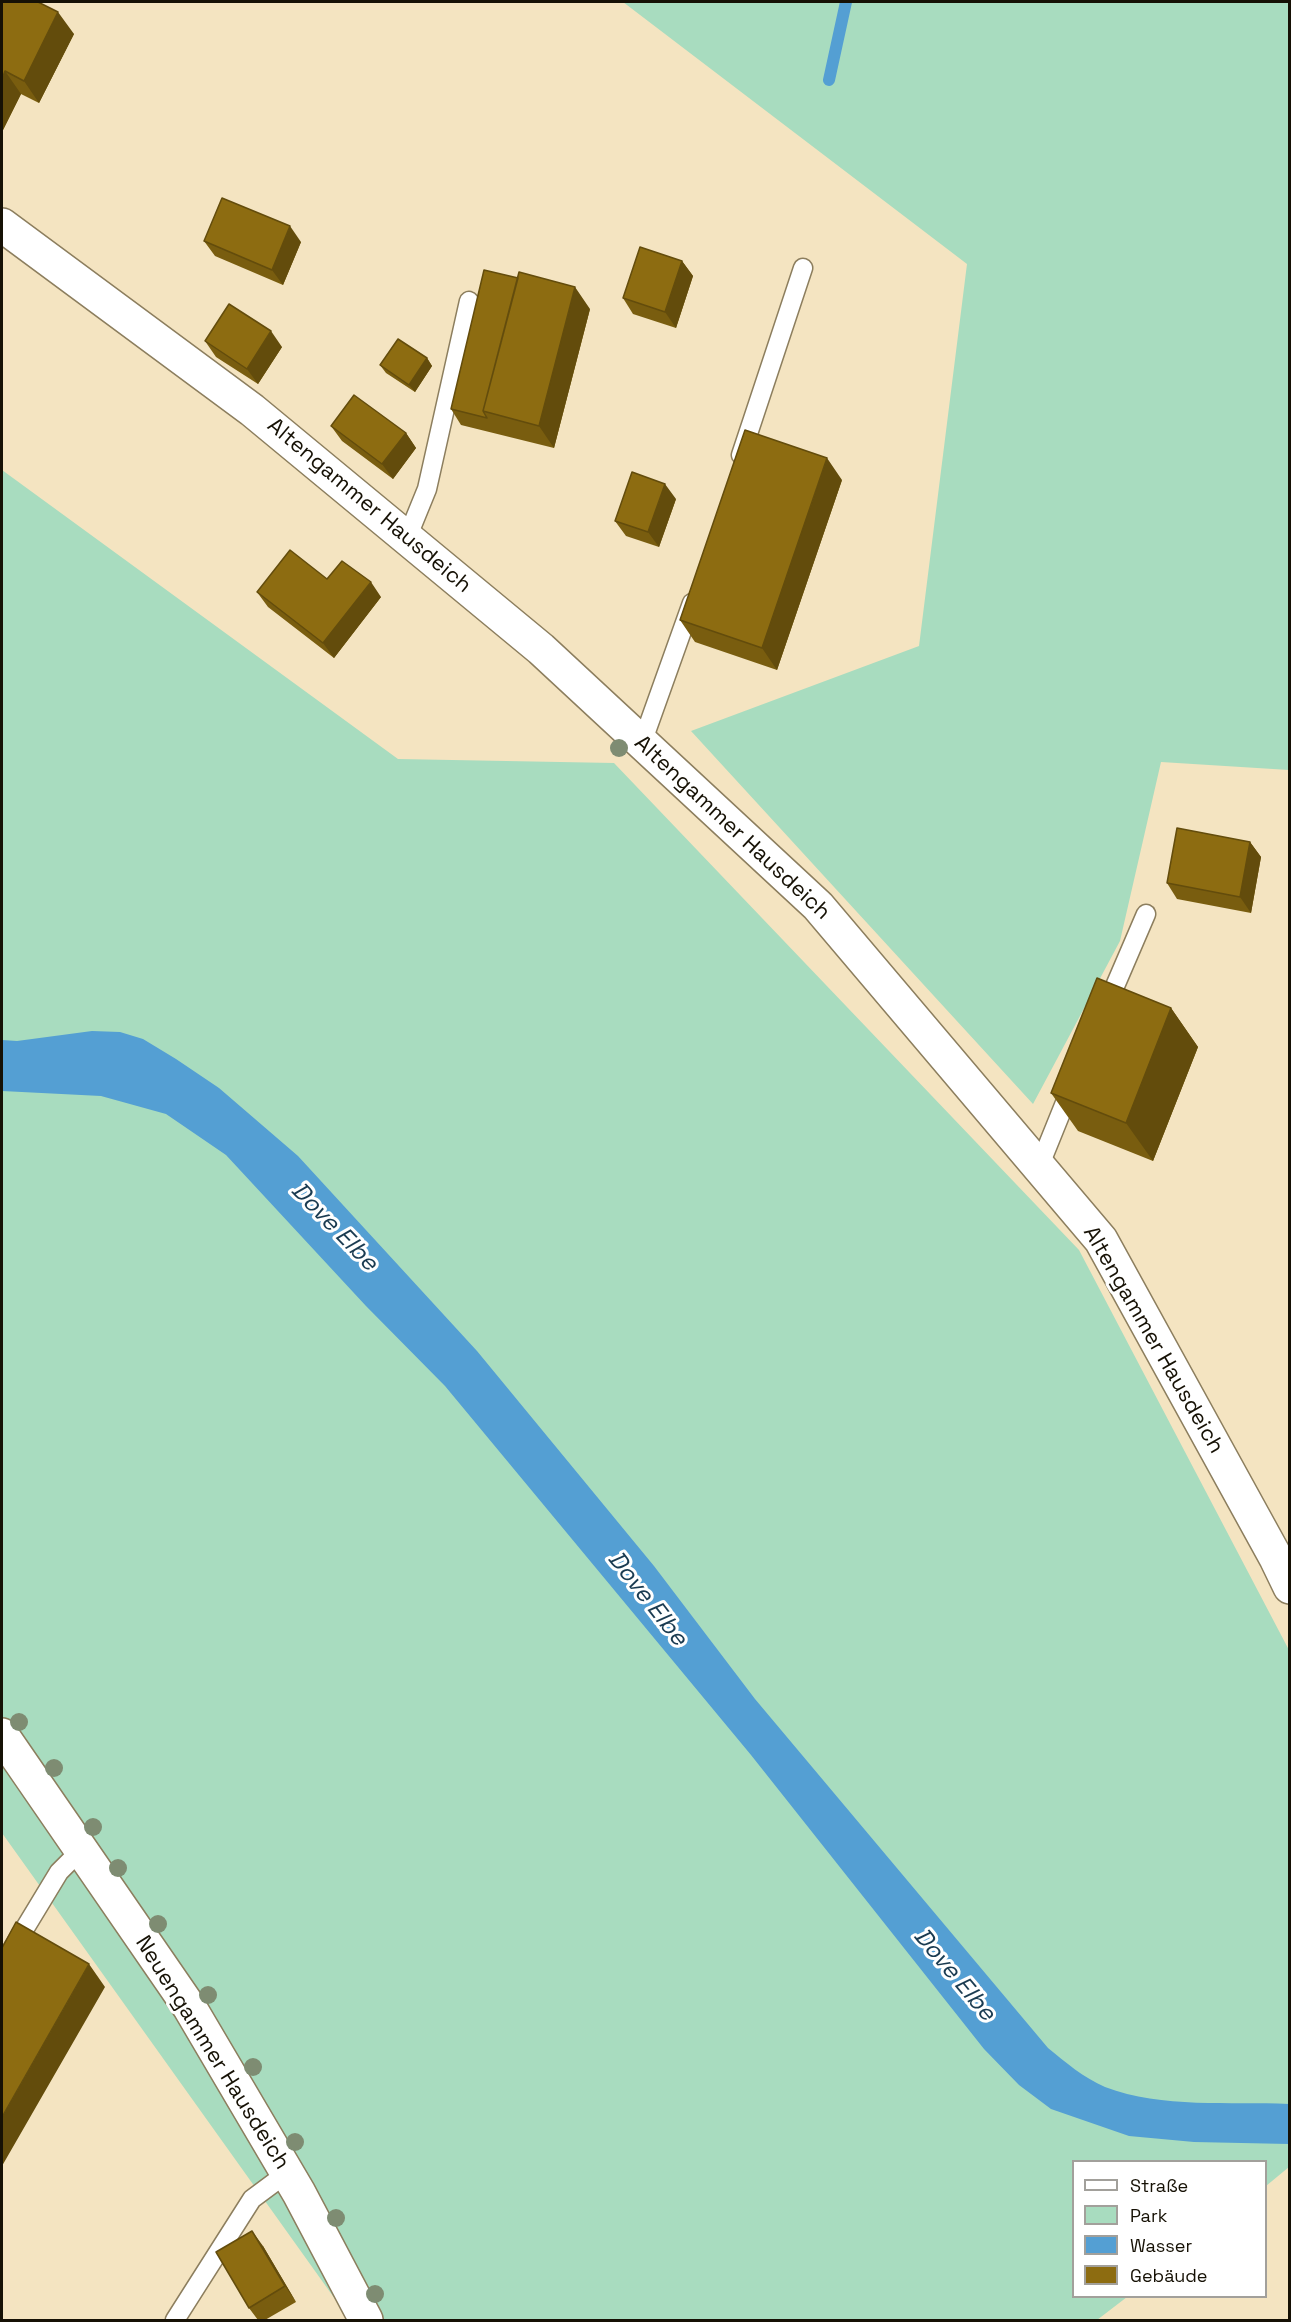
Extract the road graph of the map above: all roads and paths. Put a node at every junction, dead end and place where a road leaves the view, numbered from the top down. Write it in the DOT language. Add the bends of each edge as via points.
graph roads {
  1 [pos="2,225"];
  2 [pos="803,268"];
  3 [pos="469,302"];
  4 [pos="736,470"];
  5 [pos="407,538"];
  6 [pos="699,583"];
  7 [pos="642,743"];
  8 [pos="1146,914"];
  9 [pos="1098,1024"];
  10 [pos="1079,1068"];
  11 [pos="1039,1167"];
  12 [pos="1290,1587"];
  13 [pos="2,1735"];
  14 [pos="81,1850"];
  15 [pos="2,1966"];
  16 [pos="287,2174"];
  17 [pos="175,2320"];
  18 [pos="366,2320"];
  1 -- 5 [label="street, Altengammer Hausdeich" via="252,410"];
  2 -- 4 [label="lane"];
  3 -- 5 [label="lane" via="426,489"];
  5 -- 7 [label="street, Altengammer Hausdeich" via="541,649"];
  6 -- 7 [label="lane"];
  7 -- 11 [label="street, Altengammer Hausdeich" via="818,906"];
  8 -- 9 [label="lane"];
  10 -- 11 [label="lane"];
  11 -- 12 [label="street, Altengammer Hausdeich" via="1101,1240"];
  13 -- 14 [label="street, Neuengammer Hausdeich"];
  14 -- 15 [label="lane" via="59,1872"];
  14 -- 16 [label="street, Neuengammer Hausdeich" via="190,2008"];
  16 -- 17 [label="lane" via="252,2199"];
  16 -- 18 [label="street, Neuengammer Hausdeich"];
}
